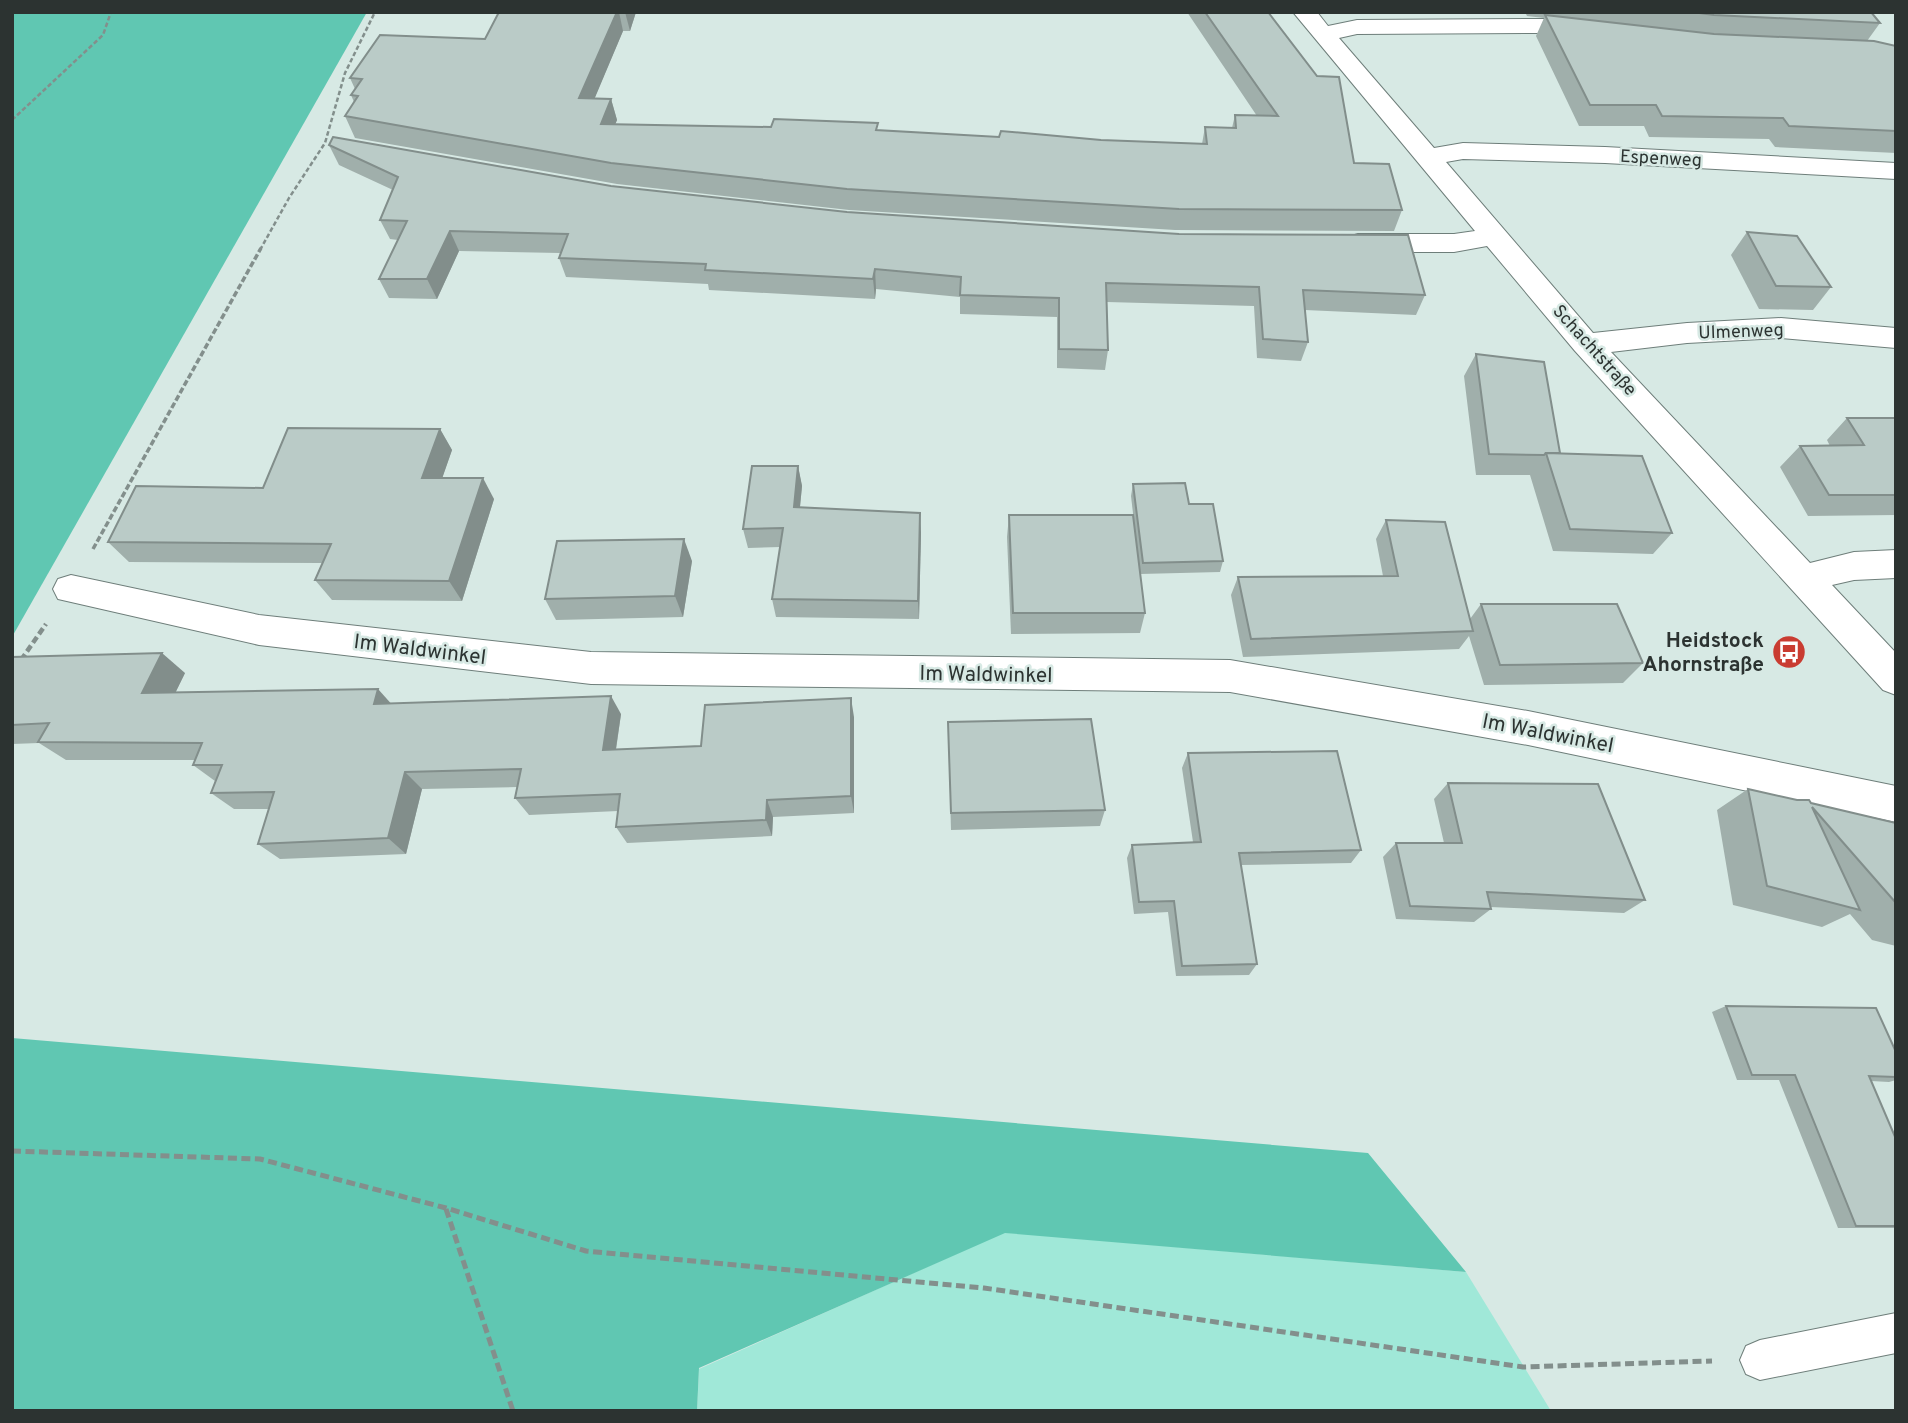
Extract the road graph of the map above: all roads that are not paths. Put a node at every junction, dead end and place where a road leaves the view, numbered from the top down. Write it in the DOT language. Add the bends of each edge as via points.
graph roads {
  1 [pos="1314,23"];
  2 [pos="1610,34"];
  3 [pos="1427,157"];
  4 [pos="1896,172"];
  5 [pos="1495,236"];
  6 [pos="1329,243"];
  7 [pos="1896,338"];
  8 [pos="1586,344"];
  9 [pos="1896,564"];
  10 [pos="1805,578"];
  11 [pos="71,589"];
  12 [pos="1896,679"];
  13 [pos="1896,804"];
  14 [pos="1896,1333"];
  15 [pos="1760,1360"];
  1 -- 2 [label="street" via="1545,26"];
  1 -- 3 [label="street, Schachtstraße"];
  3 -- 4 [label="street, Espenweg" via="1463,152 1605,155"];
  3 -- 5 [label="street, Schachtstraße"];
  5 -- 6 [label="street" via="1454,243"];
  5 -- 8 [label="street, Schachtstraße"];
  7 -- 8 [label="street, Ulmenweg" via="1781,328"];
  8 -- 10 [label="street, Schachtstraße"];
  9 -- 10 [label="street" via="1854,566"];
  10 -- 12 [label="street, Schachtstraße"];
  11 -- 13 [label="street, Im Waldwinkel" via="259,630 591,668 1230,676 1528,728"];
  14 -- 15 [label="lane"];
}
